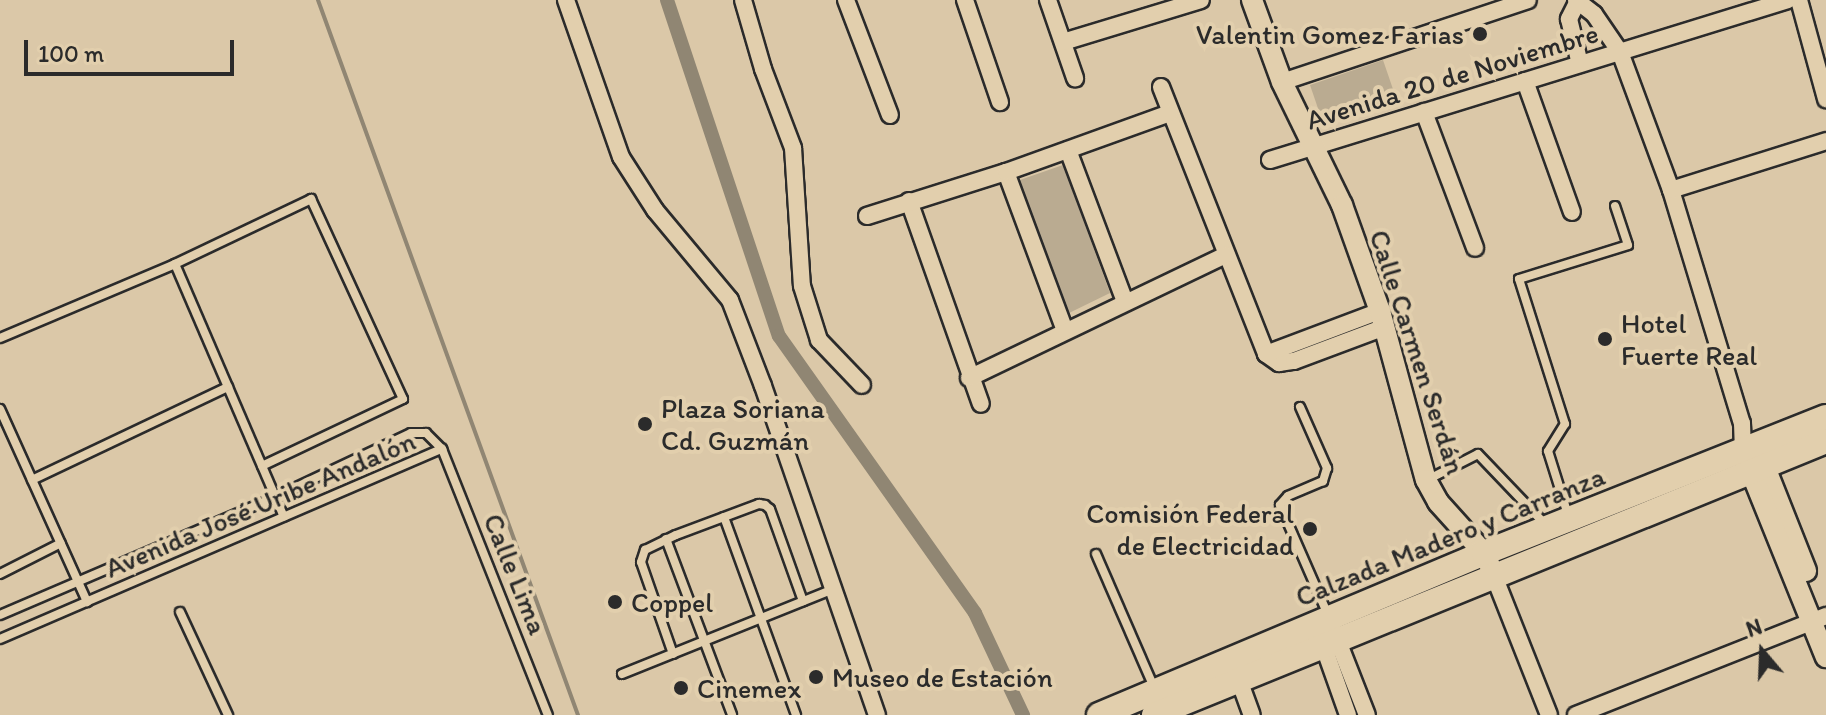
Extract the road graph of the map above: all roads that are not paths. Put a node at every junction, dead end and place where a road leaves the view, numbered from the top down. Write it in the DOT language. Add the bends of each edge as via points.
graph roads {
  1 [pos="566,0"];
  2 [pos="743,0"];
  3 [pos="846,0"];
  4 [pos="965,0"];
  5 [pos="1048,0"];
  6 [pos="1201,0"];
  7 [pos="1252,0"];
  8 [pos="1528,0"];
  9 [pos="1788,0"];
  10 [pos="1799,0"];
  11 [pos="1576,2"];
  12 [pos="1063,42"];
  13 [pos="1620,52"];
  14 [pos="1580,64"];
  15 [pos="1075,78"];
  16 [pos="1525,81"];
  17 [pos="1282,82"];
  18 [pos="1161,87"];
  19 [pos="1826,99"];
  20 [pos="1000,102"];
  21 [pos="1424,112"];
  22 [pos="1170,113"];
  23 [pos="890,115"];
  24 [pos="1826,141"];
  25 [pos="1311,147"];
  26 [pos="1068,150"];
  27 [pos="1270,160"];
  28 [pos="1006,172"];
  29 [pos="1671,190"];
  30 [pos="909,201"];
  31 [pos="1615,206"];
  32 [pos="1572,212"];
  33 [pos="867,216"];
  34 [pos="1475,248"];
  35 [pos="1226,255"];
  36 [pos="175,264"];
  37 [pos="707,271"];
  38 [pos="1125,302"];
  39 [pos="1383,319"];
  40 [pos="1065,331"];
  41 [pos="0,338"];
  42 [pos="969,378"];
  43 [pos="862,385"];
  44 [pos="228,387"];
  45 [pos="981,404"];
  46 [pos="1300,407"];
  47 [pos="0,409"];
  48 [pos="1826,417"];
  49 [pos="1826,441"];
  50 [pos="442,449"];
  51 [pos="1752,452"];
  52 [pos="262,466"];
  53 [pos="32,480"];
  54 [pos="1426,480"];
  55 [pos="275,497"];
  56 [pos="284,517"];
  57 [pos="724,517"];
  58 [pos="1558,523"];
  59 [pos="666,539"];
  60 [pos="61,543"];
  61 [pos="1484,553"];
  62 [pos="1096,554"];
  63 [pos="0,574"];
  64 [pos="1494,576"];
  65 [pos="78,582"];
  66 [pos="826,592"];
  67 [pos="803,601"];
  68 [pos="87,602"];
  69 [pos="180,612"];
  70 [pos="0,615"];
  71 [pos="761,619"];
  72 [pos="1822,620"];
  73 [pos="1326,632"];
  74 [pos="0,639"];
  75 [pos="704,641"];
  76 [pos="673,654"];
  77 [pos="1826,657"];
  78 [pos="622,674"];
  79 [pos="1239,680"];
  80 [pos="1203,683"];
  81 [pos="1155,703"];
  82 [pos="228,715"];
  83 [pos="548,715"];
  84 [pos="732,715"];
  85 [pos="796,715"];
  86 [pos="866,715"];
  87 [pos="877,715"];
  88 [pos="1099,715"];
  89 [pos="1252,715"];
  90 [pos="1348,715"];
  91 [pos="1367,715"];
  92 [pos="1549,715"];
  93 [pos="1576,715"];
  1 -- 37 [label="street" via="621,157 655,210"];
  2 -- 43 [label="street" via="793,148 802,286 810,313 819,340"];
  3 -- 23 [label="street"];
  4 -- 20 [label="street"];
  5 -- 12 [label="street"];
  6 -- 12 [label="street"];
  7 -- 17 [label="street, Calle Carmen Serdán"];
  8 -- 17 [label="street"];
  9 -- 13 [label="street, Avenida 20 de Noviembre"];
  10 -- 19 [label="street"];
  11 -- 13 [label="street" via="1594,14"];
  11 -- 14 [label="street" via="1569,19"];
  12 -- 15 [label="street"];
  13 -- 14 [label="street, Avenida 20 de Noviembre"];
  13 -- 29 [label="street"];
  14 -- 16 [label="street, Avenida 20 de Noviembre"];
  16 -- 21 [label="street, Avenida 20 de Noviembre"];
  16 -- 32 [label="street"];
  17 -- 25 [label="street, Calle Carmen Serdán"];
  18 -- 22 [label="street"];
  21 -- 25 [label="street, Avenida 20 de Noviembre"];
  21 -- 34 [label="street"];
  22 -- 26 [label="street"];
  22 -- 35 [label="street"];
  24 -- 29 [label="street"];
  25 -- 27 [label="street, Avenida 20 de Noviembre"];
  25 -- 39 [label="street, Calle Carmen Serdán" via="1342,205"];
  26 -- 28 [label="street"];
  26 -- 38 [label="street"];
  28 -- 30 [label="street"];
  28 -- 40 [label="street"];
  29 -- 51 [label="street"];
  30 -- 33 [label="street"];
  30 -- 42 [label="street"];
  31 -- 58 [label="lane" via="1628,245 1519,279 1565,424 1548,451"];
  35 -- 38 [label="street"];
  35 -- 39 [label="street" via="1273,358"];
  36 -- 41 [label="lane"];
  36 -- 44 [label="lane"];
  36 -- 52 [label="lane" via="311,199 403,399"];
  37 -- 66 [label="street"];
  37 -- 87 [label="street" via="730,300 763,386"];
  38 -- 40 [label="street"];
  39 -- 54 [label="street, Calle Carmen Serdán"];
  40 -- 42 [label="street"];
  42 -- 45 [label="street"];
  44 -- 52 [label="lane"];
  44 -- 53 [label="lane"];
  46 -- 73 [label="lane" via="1327,468 1323,481 1280,505"];
  47 -- 53 [label="lane"];
  48 -- 51 [label="main road, Calzada Madero y Carranza"];
  49 -- 51 [label="main road, Calzada Madero y Carranza"];
  50 -- 55 [label="lane, Avenida José Uribe Andalón" via="426,433 411,433"];
  50 -- 56 [label="lane, Avenida José Uribe Andalón"];
  50 -- 83 [label="lane, Calle Lima"];
  51 -- 58 [label="main road, Calzada Madero y Carranza"];
  51 -- 64 [label="main road, Calzada Madero y Carranza"];
  51 -- 72 [label="street"];
  52 -- 55 [label="lane"];
  53 -- 60 [label="lane"];
  54 -- 58 [label="lane" via="1478,454"];
  54 -- 61 [label="street, Calle Carmen Serdán" via="1438,502"];
  55 -- 56 [label="lane"];
  55 -- 65 [label="lane, Avenida José Uribe Andalón"];
  56 -- 68 [label="lane, Avenida José Uribe Andalón"];
  57 -- 59 [label="lane"];
  57 -- 67 [label="lane" via="759,504 770,509"];
  57 -- 71 [label="lane"];
  58 -- 61 [label="main road, Calzada Madero y Carranza"];
  59 -- 75 [label="lane"];
  59 -- 76 [label="lane" via="645,550 641,562"];
  60 -- 63 [label="lane"];
  60 -- 65 [label="lane"];
  61 -- 64 [label="street, Calle Carmen Serdán"];
  61 -- 73 [label="main road, Calzada Madero y Carranza"];
  62 -- 81 [label="lane"];
  64 -- 73 [label="main road, Calzada Madero y Carranza"];
  64 -- 92 [label="street"];
  65 -- 68 [label="lane"];
  65 -- 70 [label="lane, Avenida José Uribe Andalón"];
  66 -- 67 [label="lane"];
  66 -- 86 [label="street"];
  67 -- 71 [label="lane"];
  68 -- 74 [label="lane, Avenida José Uribe Andalón"];
  69 -- 82 [label="lane"];
  71 -- 75 [label="lane"];
  71 -- 85 [label="lane"];
  72 -- 77 [label="street"];
  72 -- 93 [label="street"];
  73 -- 79 [label="main road, Calzada Madero y Carranza"];
  73 -- 80 [label="main road, Calzada Madero y Carranza"];
  73 -- 90 [label="street"];
  73 -- 91 [label="street"];
  75 -- 76 [label="lane"];
  75 -- 84 [label="lane"];
  76 -- 78 [label="lane"];
  79 -- 80 [label="main road, Calzada Madero y Carranza"];
  79 -- 89 [label="street"];
  80 -- 81 [label="main road, Calzada Madero y Carranza"];
  81 -- 88 [label="main road, Calzada Madero y Carranza"];
}
